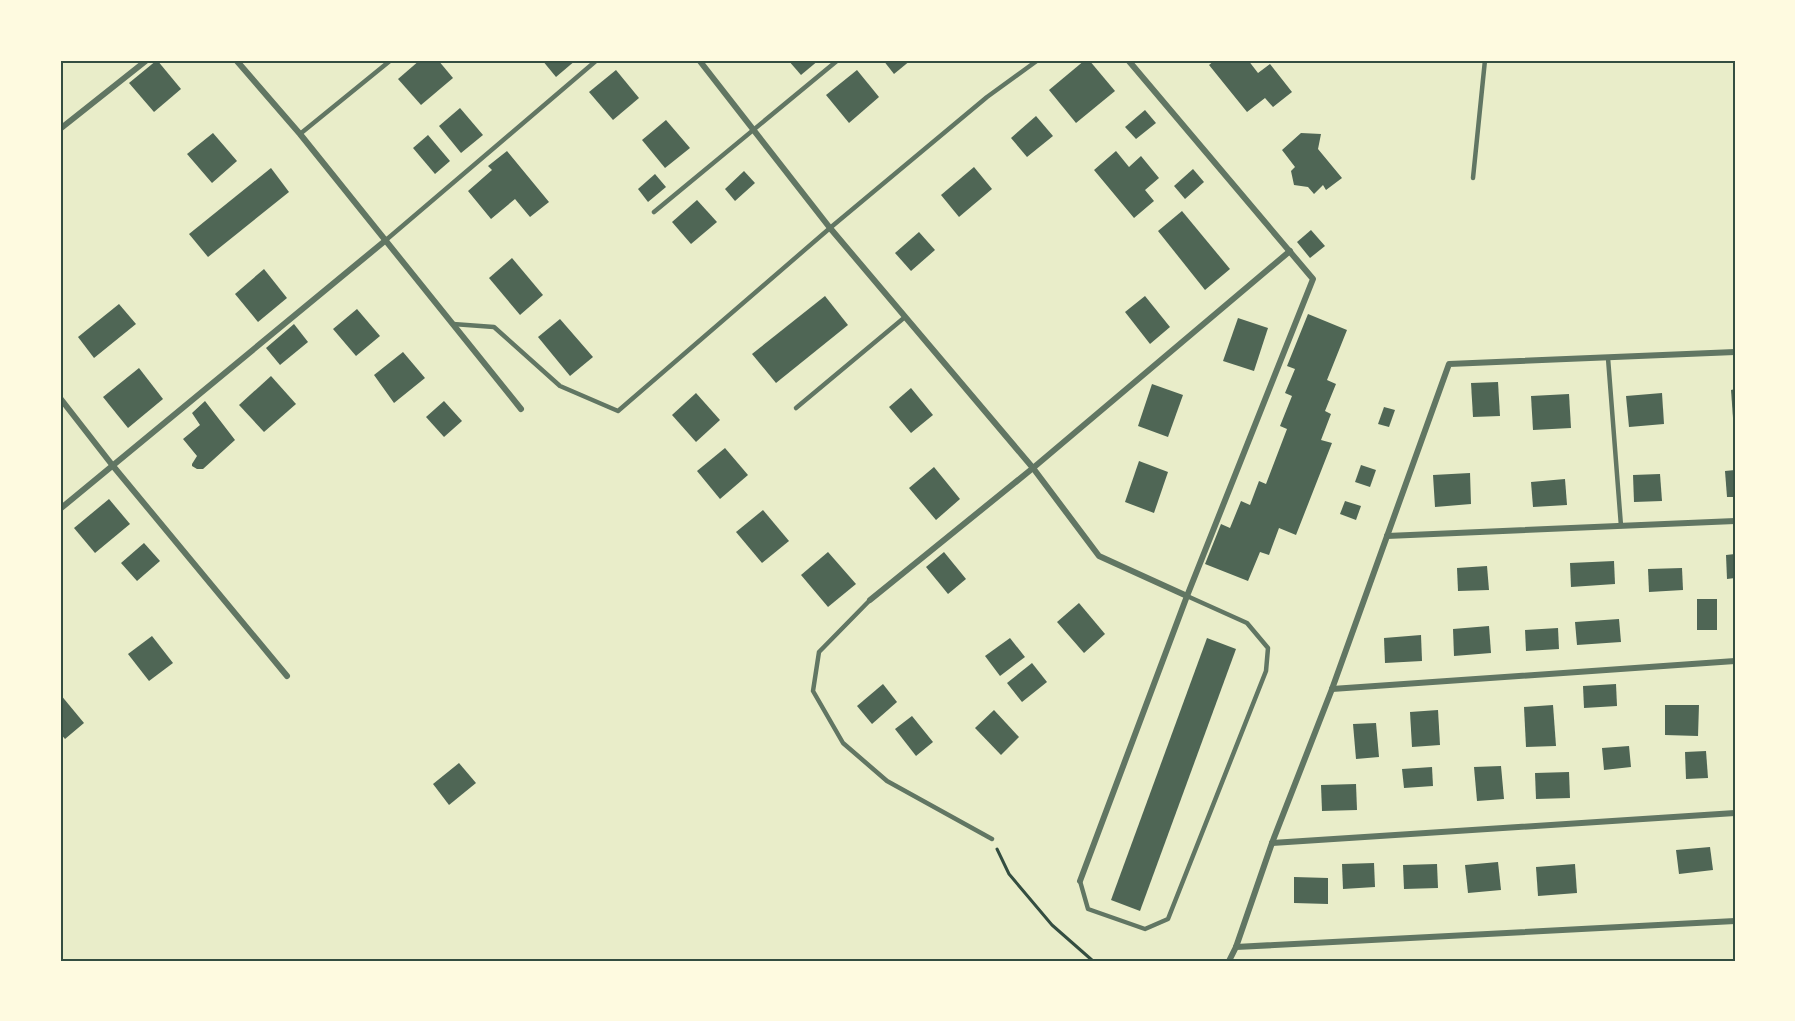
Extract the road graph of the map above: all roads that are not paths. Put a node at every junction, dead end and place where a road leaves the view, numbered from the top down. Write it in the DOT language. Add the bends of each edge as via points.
graph roads {
  1 [pos="147,60"];
  2 [pos="236,60"];
  3 [pos="391,60"];
  4 [pos="597,60"];
  5 [pos="699,60"];
  6 [pos="838,60"];
  7 [pos="1038,60"];
  8 [pos="1128,60"];
  9 [pos="1485,60"];
  10 [pos="60,129"];
  11 [pos="754,130"];
  12 [pos="300,134"];
  13 [pos="1473,178"];
  14 [pos="654,212"];
  15 [pos="830,228"];
  16 [pos="386,240"];
  17 [pos="1290,251"];
  18 [pos="905,316"];
  19 [pos="453,324"];
  20 [pos="1735,352"];
  21 [pos="1608,358"];
  22 [pos="60,398"];
  23 [pos="66,406"];
  24 [pos="796,408"];
  25 [pos="521,410"];
  26 [pos="60,411"];
  27 [pos="113,466"];
  28 [pos="1033,468"];
  29 [pos="60,509"];
  30 [pos="1735,521"];
  31 [pos="1621,526"];
  32 [pos="1387,536"];
  33 [pos="1187,596"];
  34 [pos="870,600"];
  35 [pos="1735,661"];
  36 [pos="287,676"];
  37 [pos="1332,689"];
  38 [pos="1735,813"];
  39 [pos="992,839"];
  40 [pos="1272,843"];
  41 [pos="1080,881"];
  42 [pos="1735,921"];
  43 [pos="1236,947"];
  44 [pos="1229,961"];
  1 -- 10 [label="street"];
  2 -- 12 [label="street"];
  3 -- 12 [label="lane"];
  4 -- 16 [label="lane"];
  5 -- 11 [label="street"];
  6 -- 11 [label="lane"];
  7 -- 15 [label="lane" via="987,97"];
  8 -- 17 [label="street"];
  9 -- 13 [label="lane"];
  11 -- 14 [label="lane"];
  11 -- 15 [label="street"];
  12 -- 16 [label="street"];
  15 -- 18 [label="street"];
  15 -- 19 [label="lane" via="618,411 560,386 494,327"];
  16 -- 19 [label="street"];
  16 -- 27 [label="street"];
  17 -- 28 [label="street"];
  17 -- 33 [label="street" via="1313,279"];
  18 -- 24 [label="lane"];
  18 -- 28 [label="street"];
  19 -- 25 [label="street"];
  20 -- 21 [label="street"];
  21 -- 31 [label="lane"];
  21 -- 32 [label="street" via="1449,364"];
  22 -- 23 [label="street"];
  23 -- 26 [label="street"];
  23 -- 27 [label="street"];
  27 -- 29 [label="street"];
  27 -- 36 [label="street"];
  28 -- 33 [label="street" via="1099,556"];
  28 -- 34 [label="street"];
  30 -- 31 [label="street"];
  31 -- 32 [label="street"];
  32 -- 37 [label="street"];
  33 -- 41 [label="street"];
  33 -- 41 [label="lane" via="1246,623 1268,648 1266,671 1168,919 1145,929 1088,909"];
  34 -- 39 [label="lane" via="819,652 813,691 843,743 887,781"];
  35 -- 37 [label="street"];
  37 -- 40 [label="street"];
  38 -- 40 [label="street"];
  40 -- 43 [label="street"];
  42 -- 43 [label="street"];
  43 -- 44 [label="street"];
}
